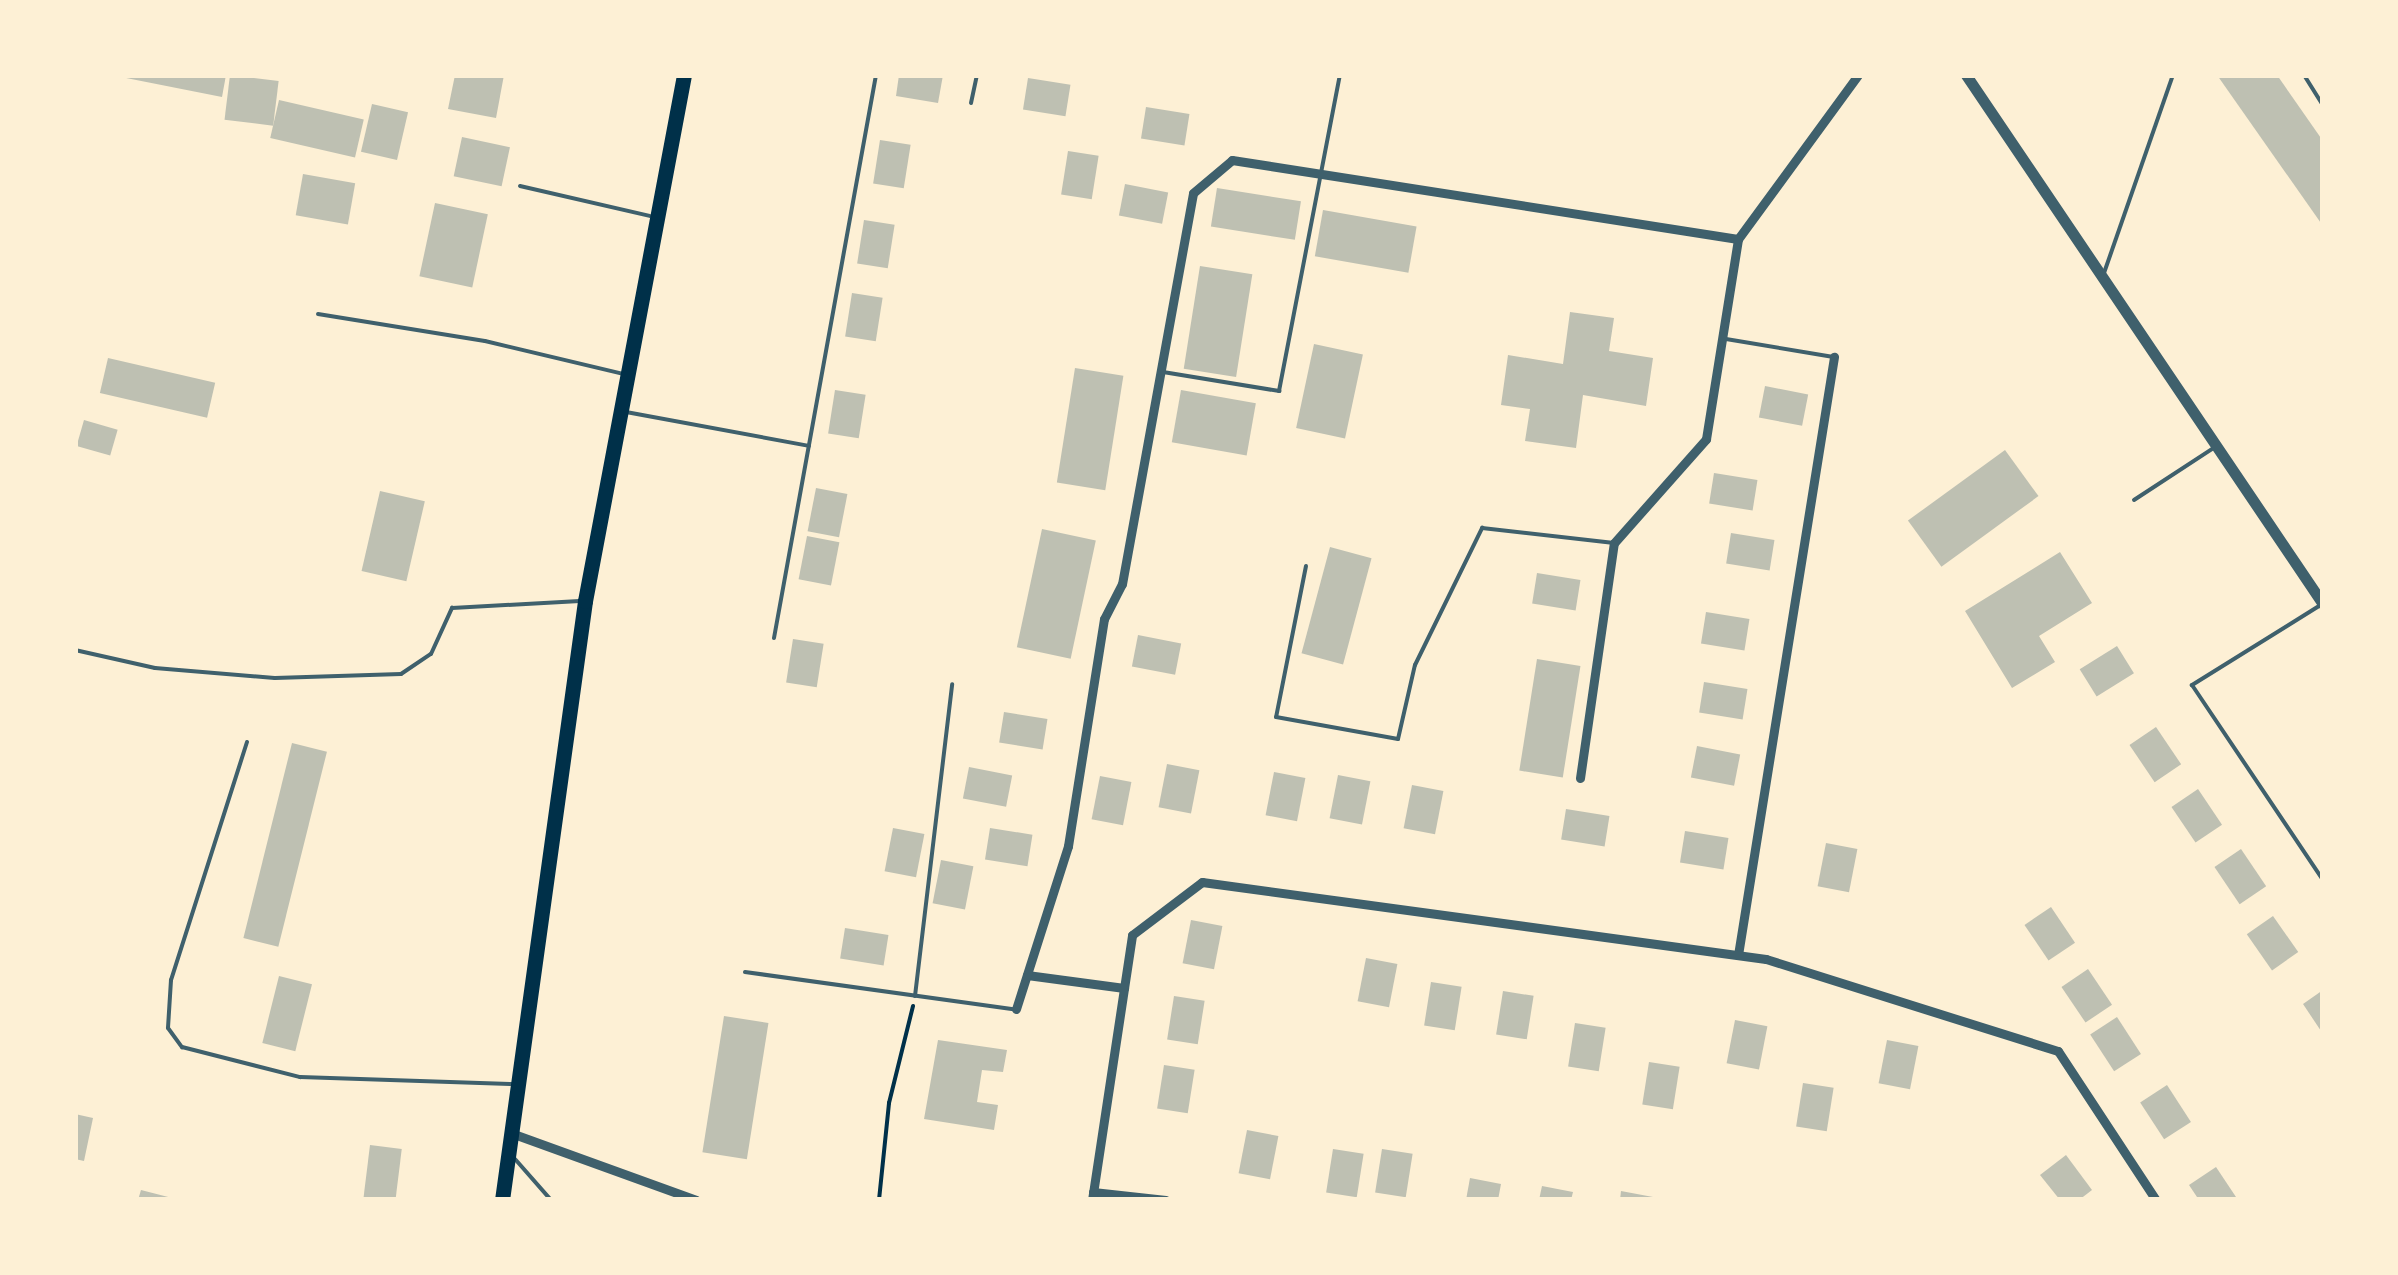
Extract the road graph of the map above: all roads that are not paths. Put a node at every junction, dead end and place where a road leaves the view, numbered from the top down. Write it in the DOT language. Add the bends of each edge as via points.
graph roads {
  1 [pos="684,75"];
  2 [pos="876,75"];
  3 [pos="977,75"];
  4 [pos="1340,75"];
  5 [pos="1858,75"];
  6 [pos="1966,75"];
  7 [pos="2172,75"];
  8 [pos="2304,75"];
  9 [pos="972,103"];
  10 [pos="2323,105"];
  11 [pos="1318,174"];
  12 [pos="520,186"];
  13 [pos="655,217"];
  14 [pos="1738,239"];
  15 [pos="2102,278"];
  16 [pos="318,314"];
  17 [pos="1722,338"];
  18 [pos="1834,357"];
  19 [pos="1161,372"];
  20 [pos="624,374"];
  21 [pos="616,410"];
  22 [pos="809,446"];
  23 [pos="2216,446"];
  24 [pos="2134,500"];
  25 [pos="1614,543"];
  26 [pos="1306,566"];
  27 [pos="584,601"];
  28 [pos="2323,604"];
  29 [pos="774,638"];
  30 [pos="75,650"];
  31 [pos="952,684"];
  32 [pos="247,742"];
  33 [pos="1580,778"];
  34 [pos="2323,880"];
  35 [pos="1738,955"];
  36 [pos="745,972"];
  37 [pos="1027,975"];
  38 [pos="1124,988"];
  39 [pos="915,996"];
  40 [pos="1016,1009"];
  41 [pos="519,1084"];
  42 [pos="511,1133"];
  43 [pos="509,1152"];
  44 [pos="1093,1196"];
  45 [pos="502,1200"];
  46 [pos="551,1200"];
  47 [pos="696,1200"];
  48 [pos="1166,1200"];
  49 [pos="2156,1200"];
  1 -- 13 [label="highway"];
  2 -- 22 [label="lane"];
  3 -- 9 [label="lane"];
  4 -- 11 [label="lane"];
  5 -- 14 [label="street"];
  6 -- 15 [label="street"];
  7 -- 15 [label="lane"];
  8 -- 10 [label="lane"];
  11 -- 14 [label="street"];
  11 -- 19 [label="street" via="1232,160 1193,193"];
  11 -- 19 [label="lane" via="1279,391"];
  12 -- 13 [label="lane"];
  13 -- 20 [label="highway"];
  14 -- 17 [label="street"];
  15 -- 23 [label="street"];
  16 -- 20 [label="lane" via="485,341"];
  17 -- 18 [label="lane"];
  17 -- 25 [label="street" via="1706,438"];
  18 -- 35 [label="street"];
  19 -- 37 [label="street" via="1122,584 1104,619 1068,846"];
  20 -- 21 [label="highway"];
  21 -- 22 [label="lane"];
  21 -- 27 [label="highway"];
  22 -- 29 [label="lane"];
  23 -- 24 [label="lane"];
  23 -- 28 [label="street"];
  25 -- 26 [label="lane" via="1482,528 1415,665 1398,739 1276,717"];
  25 -- 33 [label="street"];
  27 -- 30 [label="lane" via="452,608 431,654 400,674 275,678 154,668"];
  27 -- 41 [label="highway"];
  28 -- 34 [label="lane" via="2192,684"];
  31 -- 39 [label="lane"];
  32 -- 41 [label="lane" via="172,980 168,1028 182,1047 300,1076"];
  35 -- 38 [label="street" via="1202,882 1132,935"];
  35 -- 49 [label="street" via="2058,1052"];
  36 -- 39 [label="lane"];
  37 -- 38 [label="street"];
  37 -- 40 [label="street"];
  38 -- 44 [label="street"];
  39 -- 40 [label="lane"];
  41 -- 42 [label="highway"];
  42 -- 43 [label="highway"];
  42 -- 47 [label="street"];
  43 -- 45 [label="highway"];
  43 -- 46 [label="lane"];
  44 -- 48 [label="street"];
}
